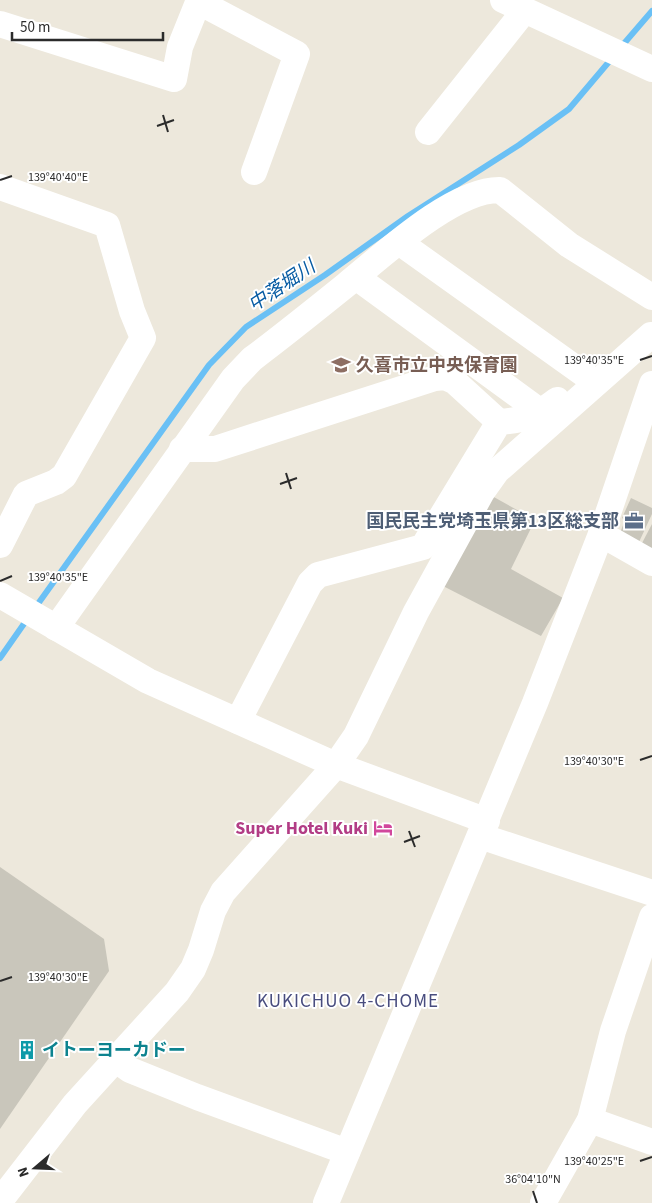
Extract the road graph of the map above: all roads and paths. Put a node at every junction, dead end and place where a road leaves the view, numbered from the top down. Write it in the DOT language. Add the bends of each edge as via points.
graph roads {
  1 [pos="199,1"];
  2 [pos="513,4"];
  3 [pos="0,24"];
  4 [pos="652,69"];
  5 [pos="428,132"];
  6 [pos="254,172"];
  7 [pos="0,187"];
  8 [pos="399,242"];
  9 [pos="356,277"];
  10 [pos="652,297"];
  11 [pos="652,336"];
  12 [pos="588,377"];
  13 [pos="652,384"];
  14 [pos="524,423"];
  15 [pos="182,449"];
  16 [pos="601,534"];
  17 [pos="0,545"];
  18 [pos="652,563"];
  19 [pos="10,600"];
  20 [pos="50,624"];
  21 [pos="238,721"];
  22 [pos="336,765"];
  23 [pos="483,828"];
  24 [pos="652,893"];
  25 [pos="652,917"];
  26 [pos="116,1060"];
  27 [pos="590,1120"];
  28 [pos="652,1142"];
  29 [pos="347,1152"];
  30 [pos="0,1201"];
  31 [pos="326,1203"];
  32 [pos="543,1203"];
  1 -- 3 [label="street" via="180,47 174,79"];
  1 -- 6 [label="street" via="297,54"];
  2 -- 4 [label="street"];
  2 -- 5 [label="street"];
  7 -- 17 [label="street" via="107,225 143,338 64,476 26,494"];
  8 -- 9 [label="street"];
  8 -- 10 [label="street" via="450,206 490,190 500,190 569,245"];
  8 -- 12 [label="street"];
  9 -- 14 [label="street"];
  9 -- 15 [label="street" via="252,358"];
  11 -- 12 [label="street" via="636,335"];
  11 -- 14 [label="street"];
  12 -- 14 [label="street"];
  13 -- 16 [label="street"];
  14 -- 15 [label="street" via="445,377 214,449"];
  14 -- 21 [label="street" via="423,547 318,575 310,583"];
  14 -- 22 [label="street" via="416,612 356,736"];
  15 -- 20 [label="street"];
  16 -- 18 [label="street"];
  16 -- 23 [label="street"];
  19 -- 20 [label="street"];
  20 -- 21 [label="street" via="148,681"];
  21 -- 22 [label="street"];
  22 -- 23 [label="street"];
  22 -- 26 [label="street" via="223,892 193,968 182,986"];
  23 -- 24 [label="street"];
  23 -- 29 [label="street"];
  25 -- 27 [label="street" via="613,1032"];
  26 -- 29 [label="street" via="130,1070 197,1098"];
  26 -- 30 [label="street" via="76,1104"];
  27 -- 28 [label="street"];
  27 -- 32 [label="street"];
  29 -- 31 [label="street"];
}
